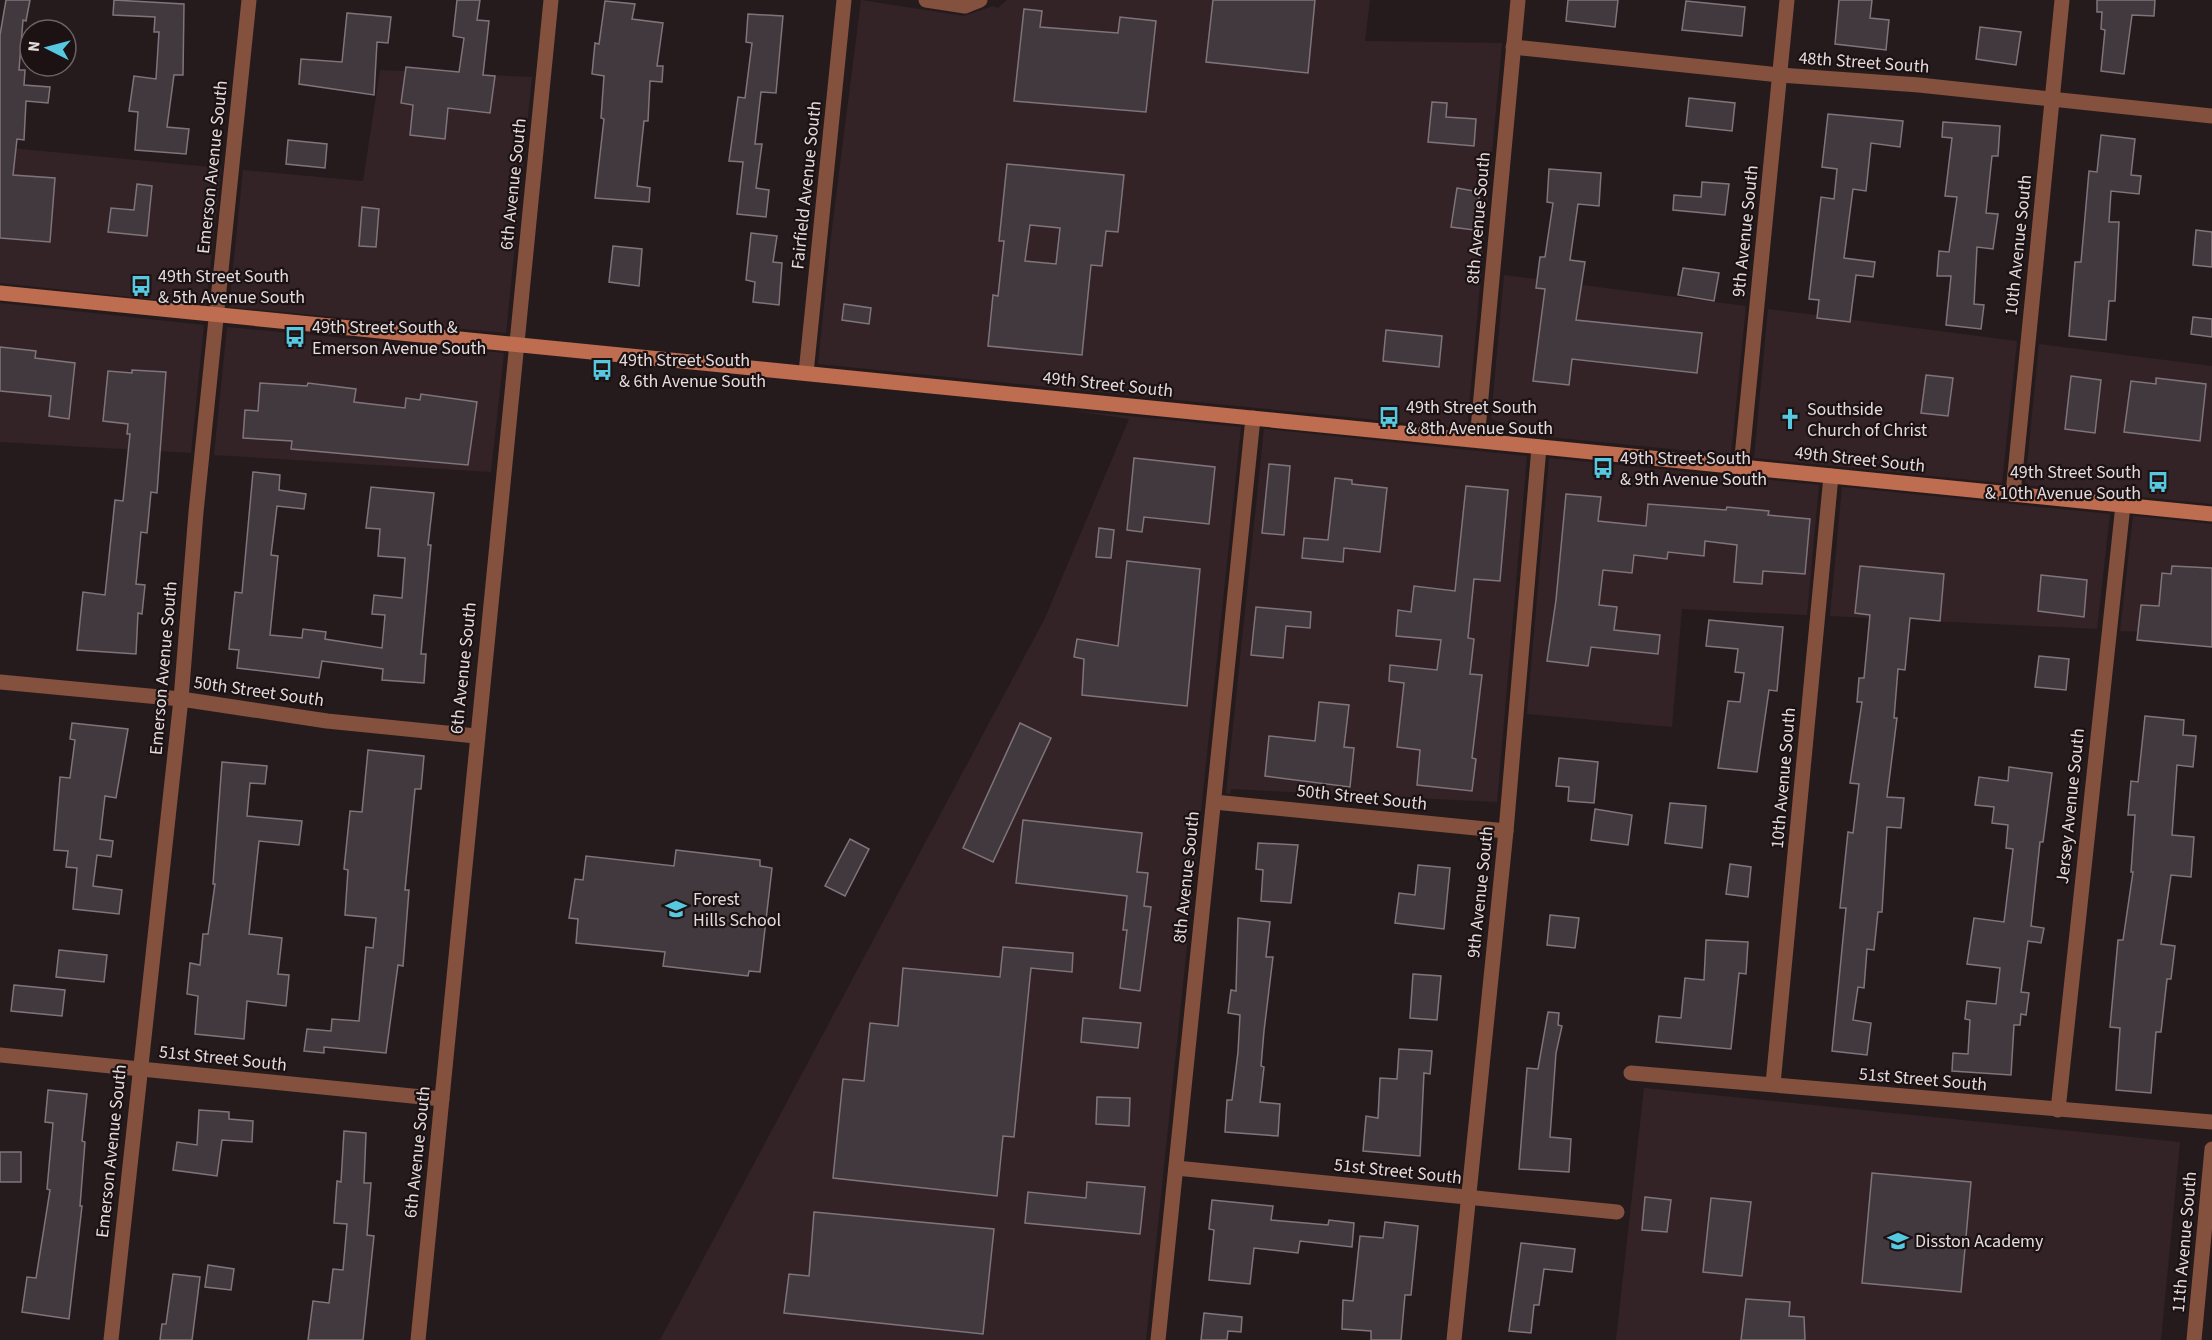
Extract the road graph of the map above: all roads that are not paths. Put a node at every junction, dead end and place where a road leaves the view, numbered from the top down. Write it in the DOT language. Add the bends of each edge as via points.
graph roads {
  1 [pos="249,0"];
  2 [pos="551,0"];
  3 [pos="844,0"];
  4 [pos="926,0"];
  5 [pos="980,0"];
  6 [pos="1518,0"];
  7 [pos="1787,0"];
  8 [pos="2062,0"];
  9 [pos="1513,47"];
  10 [pos="1780,75"];
  11 [pos="2052,99"];
  12 [pos="2212,116"];
  13 [pos="0,293"];
  14 [pos="217,316"];
  15 [pos="516,344"];
  16 [pos="806,373"];
  17 [pos="1253,418"];
  18 [pos="1477,441"];
  19 [pos="1539,447"];
  20 [pos="1741,467"];
  21 [pos="1832,476"];
  22 [pos="2013,494"];
  23 [pos="2123,505"];
  24 [pos="2212,514"];
  25 [pos="0,682"];
  26 [pos="180,699"];
  27 [pos="476,736"];
  28 [pos="1214,802"];
  29 [pos="1506,831"];
  30 [pos="0,1055"];
  31 [pos="139,1069"];
  32 [pos="1630,1073"];
  33 [pos="1773,1084"];
  34 [pos="442,1099"];
  35 [pos="2058,1110"];
  36 [pos="2212,1122"];
  37 [pos="2212,1149"];
  38 [pos="1176,1168"];
  39 [pos="1470,1197"];
  40 [pos="1617,1212"];
  41 [pos="111,1340"];
  42 [pos="417,1340"];
  43 [pos="1158,1340"];
  44 [pos="1454,1340"];
  45 [pos="2194,1340"];
  1 -- 14 [label="street, Emerson Avenue South"];
  2 -- 15 [label="street, 6th Avenue South"];
  3 -- 16 [label="street, Fairfield Avenue South"];
  4 -- 5 [label="street" via="965,6"];
  6 -- 9 [label="street, 8th Avenue South"];
  7 -- 10 [label="street, 9th Avenue South"];
  8 -- 11 [label="street, 10th Avenue South"];
  9 -- 10 [label="street, 48th Street South"];
  9 -- 18 [label="street, 8th Avenue South"];
  10 -- 11 [label="street, 48th Street South"];
  10 -- 20 [label="street, 9th Avenue South"];
  11 -- 12 [label="street, 48th Street South"];
  11 -- 22 [label="street, 10th Avenue South"];
  13 -- 14 [label="main road, 49th Street South"];
  14 -- 15 [label="main road, 49th Street South"];
  14 -- 26 [label="street, Emerson Avenue South"];
  15 -- 16 [label="main road, 49th Street South"];
  15 -- 27 [label="street, 6th Avenue South"];
  16 -- 17 [label="main road, 49th Street South"];
  17 -- 18 [label="main road, 49th Street South"];
  17 -- 28 [label="street, 8th Avenue South"];
  18 -- 19 [label="main road, 49th Street South"];
  19 -- 20 [label="main road, 49th Street South"];
  19 -- 29 [label="street, 9th Avenue South"];
  20 -- 21 [label="main road, 49th Street South"];
  21 -- 22 [label="main road, 49th Street South"];
  21 -- 33 [label="street, 10th Avenue South"];
  22 -- 23 [label="main road, 49th Street South"];
  23 -- 24 [label="main road, 49th Street South"];
  23 -- 35 [label="street, Jersey Avenue South"];
  25 -- 26 [label="street, 50th Street South"];
  26 -- 27 [label="street, 50th Street South" via="327,721"];
  26 -- 31 [label="street, Emerson Avenue South"];
  27 -- 34 [label="street, 6th Avenue South"];
  28 -- 29 [label="street, 50th Street South"];
  28 -- 38 [label="street, 8th Avenue South"];
  29 -- 39 [label="street, 9th Avenue South"];
  30 -- 31 [label="street, 51st Street South"];
  31 -- 34 [label="street, 51st Street South"];
  31 -- 41 [label="street, Emerson Avenue South"];
  32 -- 33 [label="street, 51st Street South"];
  33 -- 35 [label="street, 51st Street South"];
  34 -- 42 [label="street, 6th Avenue South"];
  35 -- 36 [label="street, 51st Street South"];
  37 -- 45 [label="street, 11th Avenue South"];
  38 -- 39 [label="street, 51st Street South"];
  38 -- 43 [label="street, 8th Avenue South"];
  39 -- 40 [label="street, 51st Street South"];
  39 -- 44 [label="street, 9th Avenue South"];
}
